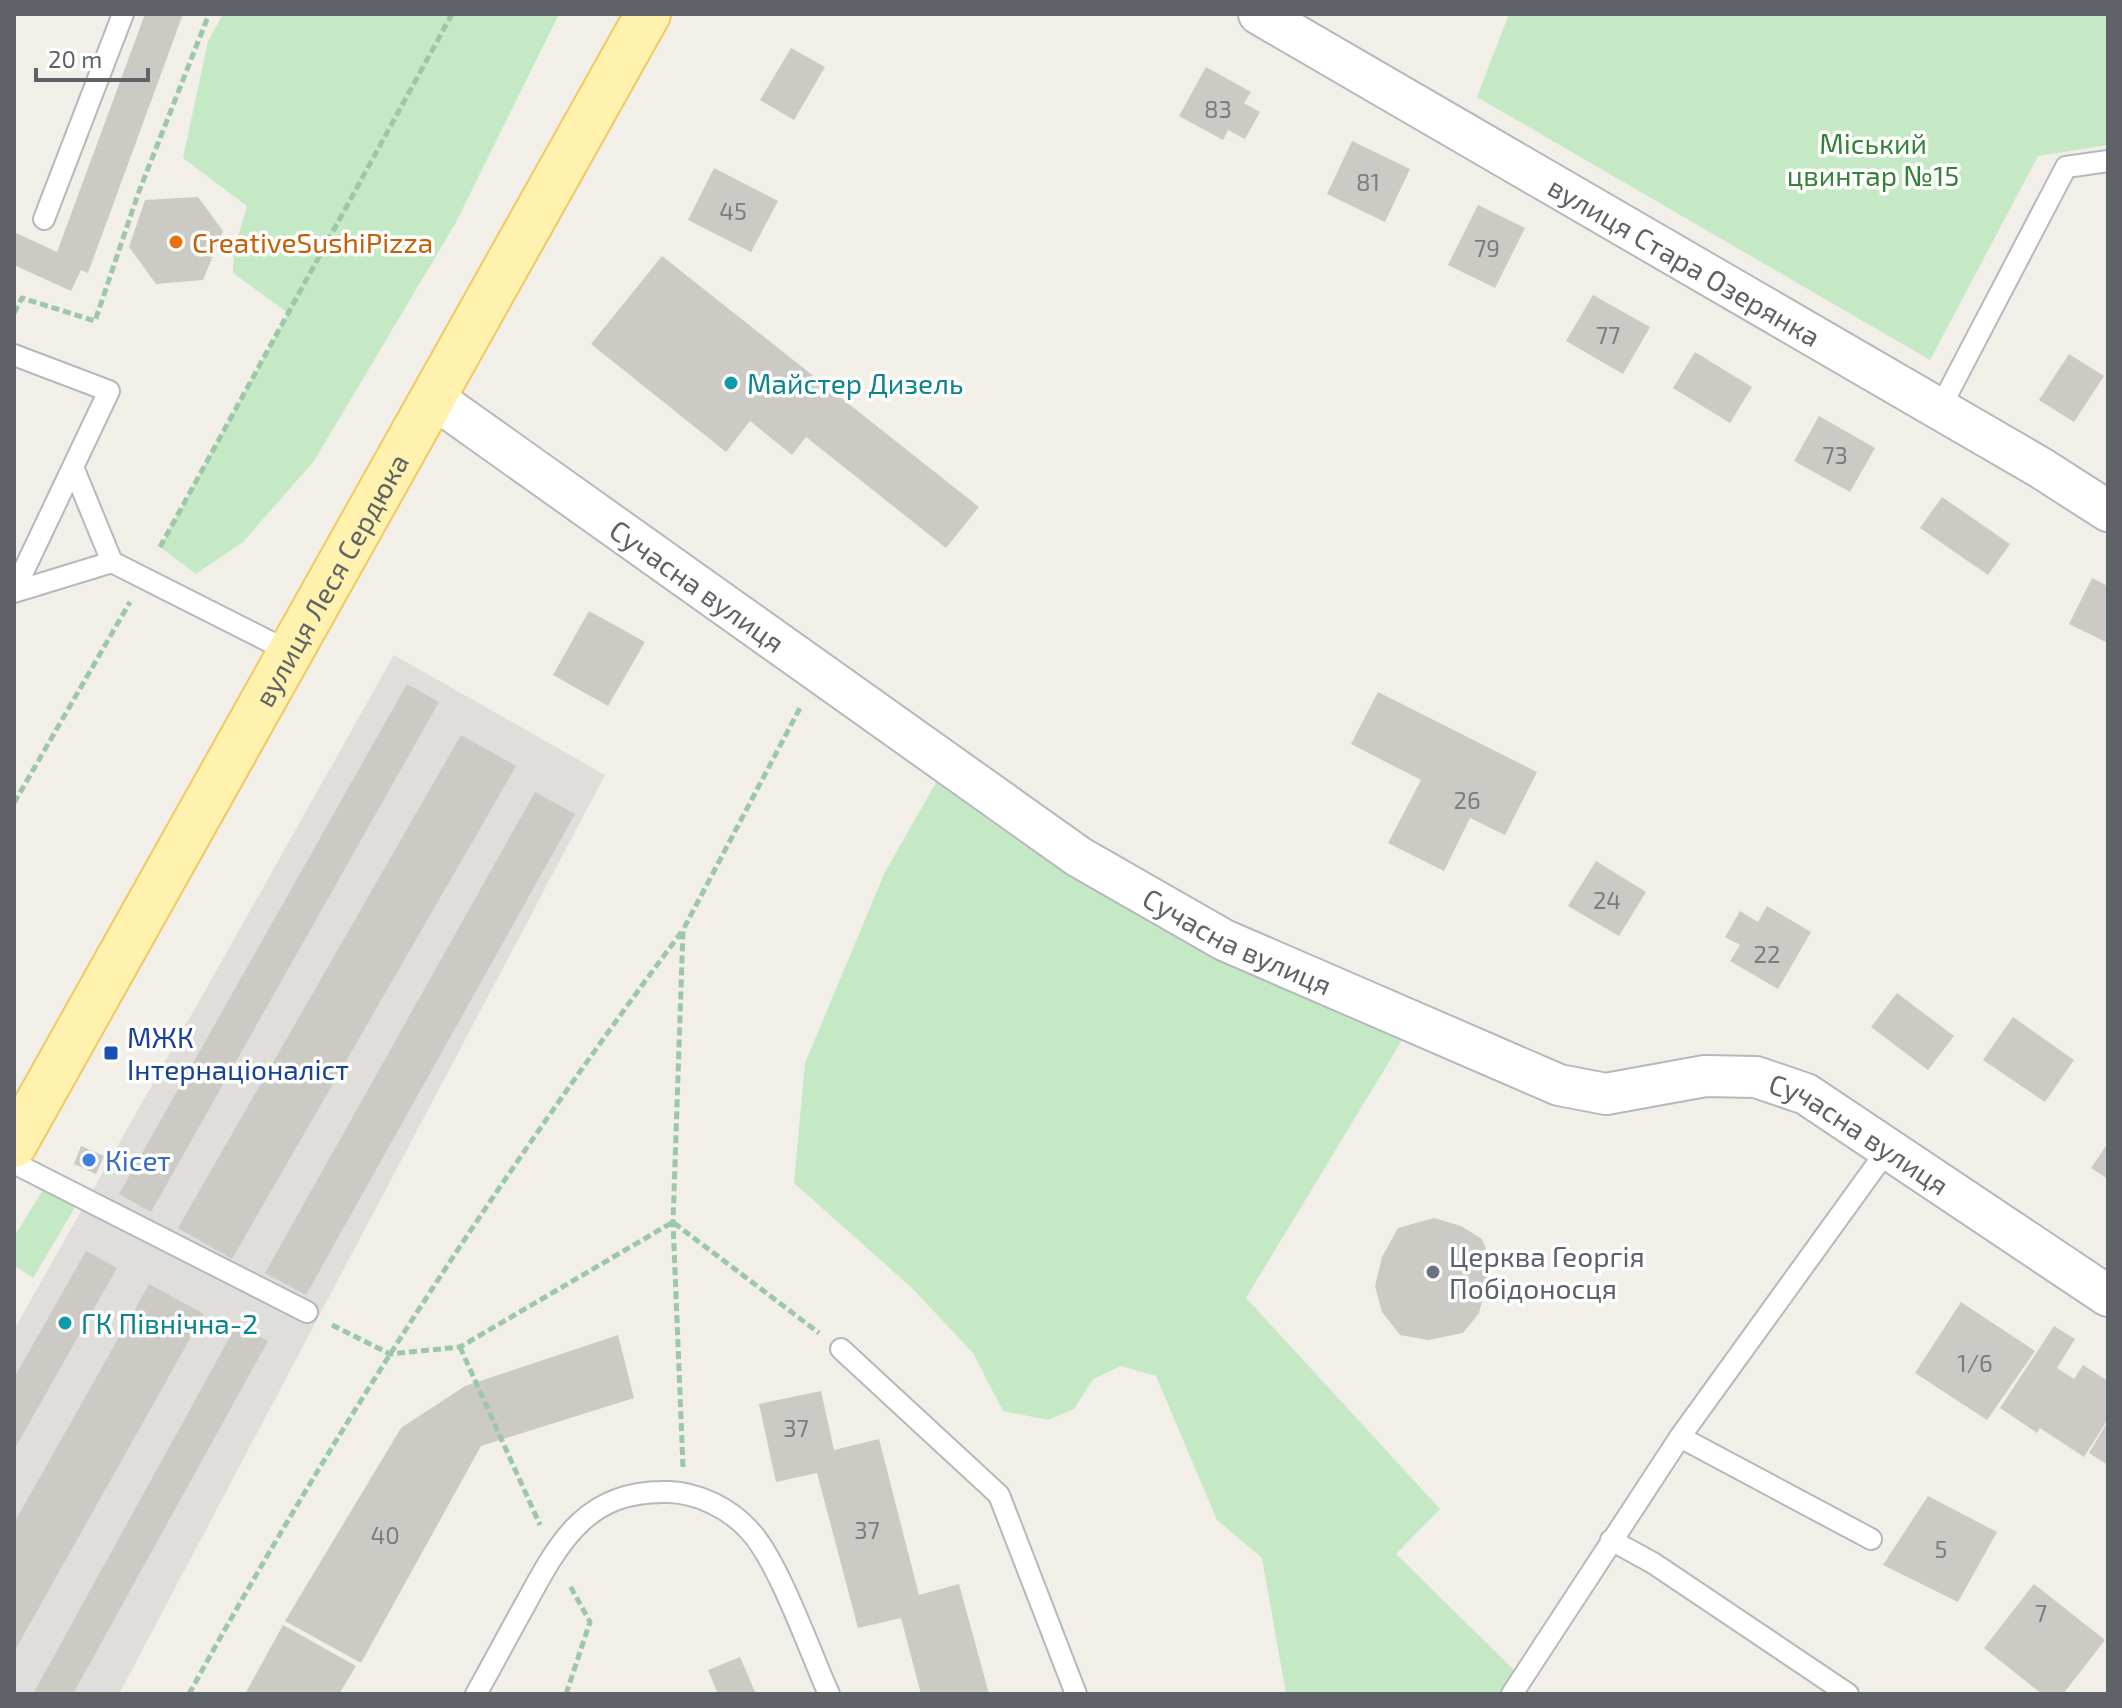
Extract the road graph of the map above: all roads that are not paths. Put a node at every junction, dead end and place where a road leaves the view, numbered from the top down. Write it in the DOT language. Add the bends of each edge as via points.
graph roads {
  1 [pos="123,14"];
  2 [pos="648,14"];
  3 [pos="1259,14"];
  4 [pos="2108,161"];
  5 [pos="44,219"];
  6 [pos="14,355"];
  7 [pos="435,399"];
  8 [pos="1939,410"];
  9 [pos="73,467"];
  10 [pos="2108,511"];
  11 [pos="112,562"];
  12 [pos="14,591"];
  13 [pos="292,653"];
  14 [pos="14,1145"];
  15 [pos="1888,1149"];
  16 [pos="14,1163"];
  17 [pos="2108,1296"];
  18 [pos="307,1312"];
  19 [pos="841,1349"];
  20 [pos="1680,1437"];
  21 [pos="1871,1539"];
  22 [pos="1611,1540"];
  23 [pos="476,1694"];
  24 [pos="829,1694"];
  25 [pos="1076,1694"];
  26 [pos="1512,1694"];
  27 [pos="1848,1694"];
  1 -- 5 [label="lane"];
  2 -- 7 [label="main road, вулиця Леся Сердюка"];
  3 -- 8 [label="street, вулиця Стара Озерянка"];
  4 -- 8 [label="lane" via="2066,167"];
  6 -- 9 [label="lane" via="109,391"];
  7 -- 13 [label="main road, вулиця Леся Сердюка"];
  7 -- 15 [label="street, Сучасна вулиця" via="1079,857 1224,940 1559,1085 1606,1094 1705,1076 1756,1077 1806,1094"];
  8 -- 10 [label="street, вулиця Стара Озерянка"];
  9 -- 11 [label="lane"];
  9 -- 12 [label="lane"];
  11 -- 12 [label="lane"];
  11 -- 13 [label="lane"];
  13 -- 14 [label="main road, вулиця Леся Сердюка"];
  15 -- 17 [label="street, Сучасна вулиця"];
  15 -- 20 [label="lane"];
  16 -- 18 [label="lane"];
  19 -- 25 [label="lane" via="999,1495"];
  20 -- 21 [label="lane"];
  20 -- 22 [label="lane"];
  22 -- 26 [label="lane"];
  22 -- 27 [label="lane"];
  23 -- 24 [label="lane" via="553,1554 576,1524 608,1502 645,1491 684,1492 720,1506 750,1530 771,1563"];
}
